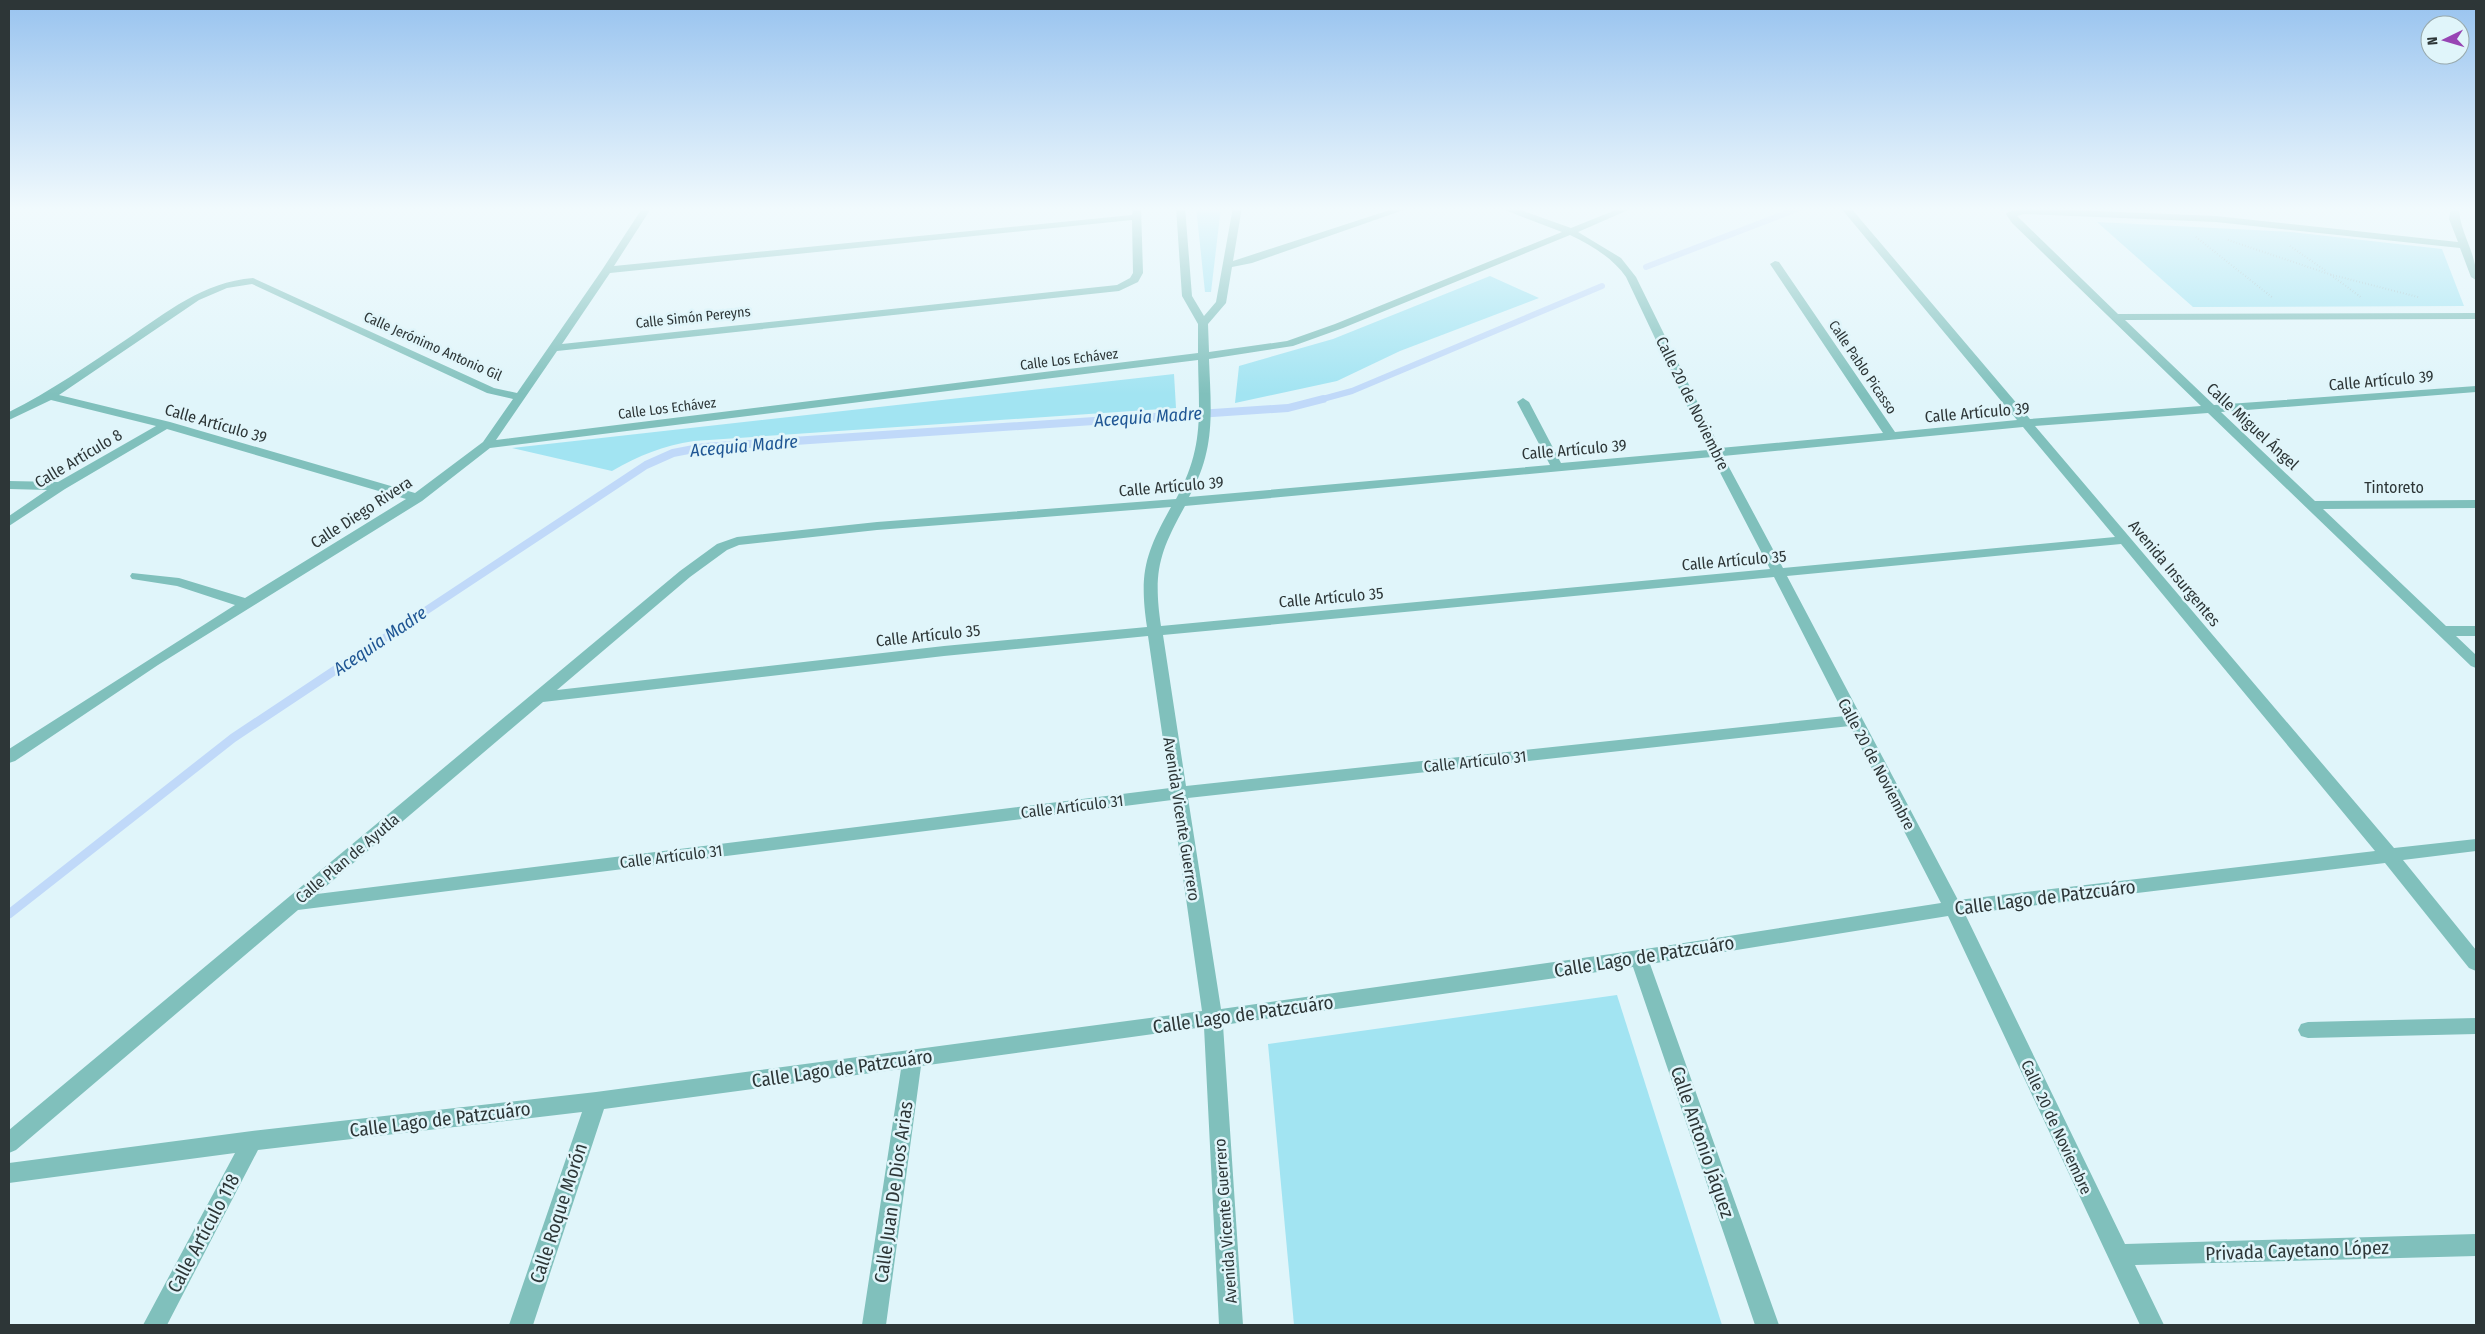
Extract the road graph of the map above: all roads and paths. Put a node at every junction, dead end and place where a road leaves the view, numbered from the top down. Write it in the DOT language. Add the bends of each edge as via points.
graph roads {
  1 [pos="615,269"];
  2 [pos="1138,269"];
  3 [pos="1185,269"];
  4 [pos="1228,269"];
  5 [pos="1475,269"];
  6 [pos="1624,269"];
  7 [pos="1779,269"];
  8 [pos="1898,269"];
  9 [pos="2066,269"];
  10 [pos="2237,269"];
  11 [pos="2315,269"];
  12 [pos="2323,269"];
  13 [pos="608,270"];
  14 [pos="2329,274"];
  15 [pos="2424,298"];
  16 [pos="2278,302"];
  17 [pos="2368,302"];
  18 [pos="2115,316"];
  19 [pos="2476,316"];
  20 [pos="1203,324"];
  21 [pos="554,348"];
  22 [pos="1204,358"];
  23 [pos="2476,389"];
  24 [pos="50,396"];
  25 [pos="520,397"];
  26 [pos="1523,402"];
  27 [pos="2211,410"];
  28 [pos="9,416"];
  29 [pos="2026,423"];
  30 [pos="166,425"];
  31 [pos="1892,437"];
  32 [pos="487,445"];
  33 [pos="1716,453"];
  34 [pos="1557,467"];
  35 [pos="9,485"];
  36 [pos="60,486"];
  37 [pos="417,498"];
  38 [pos="1180,502"];
  39 [pos="2476,504"];
  40 [pos="2312,505"];
  41 [pos="9,522"];
  42 [pos="2125,540"];
  43 [pos="1780,573"];
  44 [pos="685,574"];
  45 [pos="137,576"];
  46 [pos="248,604"];
  47 [pos="2443,631"];
  48 [pos="2476,631"];
  49 [pos="1153,632"];
  50 [pos="2476,662"];
  51 [pos="541,697"];
  52 [pos="1854,720"];
  53 [pos="13,750"];
  54 [pos="1178,793"];
  55 [pos="2476,845"];
  56 [pos="2390,856"];
  57 [pos="293,904"];
  58 [pos="1953,908"];
  59 [pos="1639,958"];
  60 [pos="2476,963"];
  61 [pos="1213,1018"];
  62 [pos="2476,1026"];
  63 [pos="2308,1030"];
  64 [pos="912,1059"];
  65 [pos="596,1101"];
  66 [pos="252,1141"];
  67 [pos="9,1143"];
  68 [pos="9,1173"];
  69 [pos="2476,1245"];
  70 [pos="2117,1255"];
  71 [pos="155,1325"];
  72 [pos="521,1325"];
  73 [pos="874,1325"];
  74 [pos="1231,1325"];
  75 [pos="1766,1325"];
  76 [pos="2152,1325"];
  1 -- 13 [label="street"];
  2 -- 21 [label="street, Calle Simón Pereyns" via="1128,284 1104,290"];
  3 -- 20 [label="street, Avenida Vicente Guerrero" via="1187,296"];
  4 -- 20 [label="street" via="1221,303"];
  5 -- 22 [label="street, Calle Los Echávez" via="1311,337 1261,350"];
  6 -- 33 [label="street, Calle 20 de Noviembre" via="1638,288"];
  7 -- 31 [label="street, Calle Pablo Picasso"];
  8 -- 29 [label="street, Avenida Insurgentes"];
  9 -- 18 [label="street, Calle Miguel Ángel"];
  10 -- 16 [label="path"];
  11 -- 14 [label="path"];
  12 -- 14 [label="path"];
  13 -- 21 [label="street, Calle Diego Rivera"];
  14 -- 15 [label="path"];
  14 -- 17 [label="path"];
  18 -- 19 [label="street"];
  18 -- 27 [label="street, Calle Miguel Ángel"];
  20 -- 22 [label="street, Avenida Vicente Guerrero"];
  21 -- 25 [label="street, Calle Diego Rivera"];
  22 -- 32 [label="street, Calle Los Echávez"];
  22 -- 38 [label="street, Avenida Vicente Guerrero" via="1205,428 1196,473"];
  23 -- 27 [label="street, Calle Artículo 39"];
  24 -- 25 [label="street, Calle Jerónimo Antonio Gil" via="195,298 230,284 253,281 491,390"];
  24 -- 28 [label="street"];
  24 -- 30 [label="street, Calle Artículo 39"];
  25 -- 32 [label="street, Calle Diego Rivera"];
  26 -- 34 [label="street"];
  27 -- 29 [label="street, Calle Artículo 39"];
  27 -- 40 [label="street, Calle Miguel Ángel"];
  29 -- 31 [label="street, Calle Artículo 39"];
  29 -- 42 [label="street, Avenida Insurgentes"];
  30 -- 36 [label="street, Calle Artículo 8"];
  30 -- 37 [label="street, Calle Artículo 39"];
  31 -- 33 [label="street, Calle Artículo 39"];
  32 -- 37 [label="street, Calle Diego Rivera"];
  33 -- 34 [label="street, Calle Artículo 39"];
  33 -- 43 [label="street, Calle 20 de Noviembre"];
  34 -- 38 [label="street, Calle Artículo 39"];
  35 -- 36 [label="street"];
  36 -- 41 [label="street, Calle Artículo 8"];
  37 -- 46 [label="street, Calle Diego Rivera"];
  38 -- 44 [label="street, Calle Artículo 39" via="754,538 722,547"];
  38 -- 49 [label="street, Avenida Vicente Guerrero" via="1152,563 1150,598"];
  39 -- 40 [label="street, Tintoreto"];
  40 -- 47 [label="street, Calle Miguel Ángel"];
  42 -- 43 [label="street, Calle Artículo 35"];
  42 -- 56 [label="street, Avenida Insurgentes"];
  43 -- 49 [label="street, Calle Artículo 35"];
  43 -- 52 [label="street, Calle 20 de Noviembre"];
  44 -- 51 [label="street, Calle Plan de Ayutla"];
  45 -- 46 [label="street" via="179,582"];
  46 -- 53 [label="street, Calle Diego Rivera"];
  47 -- 48 [label="street"];
  47 -- 50 [label="street, Calle Miguel Ángel"];
  49 -- 51 [label="street, Calle Artículo 35" via="944,651"];
  49 -- 54 [label="street, Avenida Vicente Guerrero"];
  51 -- 57 [label="street, Calle Plan de Ayutla"];
  52 -- 54 [label="street, Calle Artículo 31"];
  52 -- 58 [label="street, Calle 20 de Noviembre"];
  54 -- 57 [label="street, Calle Artículo 31"];
  54 -- 61 [label="street, Avenida Vicente Guerrero"];
  55 -- 56 [label="street, Calle Lago de Patzcuáro"];
  56 -- 58 [label="street, Calle Lago de Patzcuáro"];
  56 -- 60 [label="street, Avenida Insurgentes"];
  57 -- 67 [label="street, Calle Plan de Ayutla"];
  58 -- 59 [label="street, Calle Lago de Patzcuáro"];
  58 -- 70 [label="street, Calle 20 de Noviembre"];
  59 -- 61 [label="street, Calle Lago de Patzcuáro"];
  59 -- 75 [label="street, Calle Antonio Jáquez"];
  61 -- 64 [label="street, Calle Lago de Patzcuáro"];
  61 -- 74 [label="street, Avenida Vicente Guerrero"];
  62 -- 63 [label="street"];
  64 -- 65 [label="street, Calle Lago de Patzcuáro"];
  64 -- 73 [label="street, Calle Juan De Dios Arias"];
  65 -- 66 [label="street, Calle Lago de Patzcuáro"];
  65 -- 72 [label="street, Calle Roque Morón"];
  66 -- 68 [label="street, Calle Lago de Patzcuáro"];
  66 -- 71 [label="street, Calle Artículo 118"];
  69 -- 70 [label="street, Privada Cayetano López"];
  70 -- 76 [label="street, Calle 20 de Noviembre"];
}
